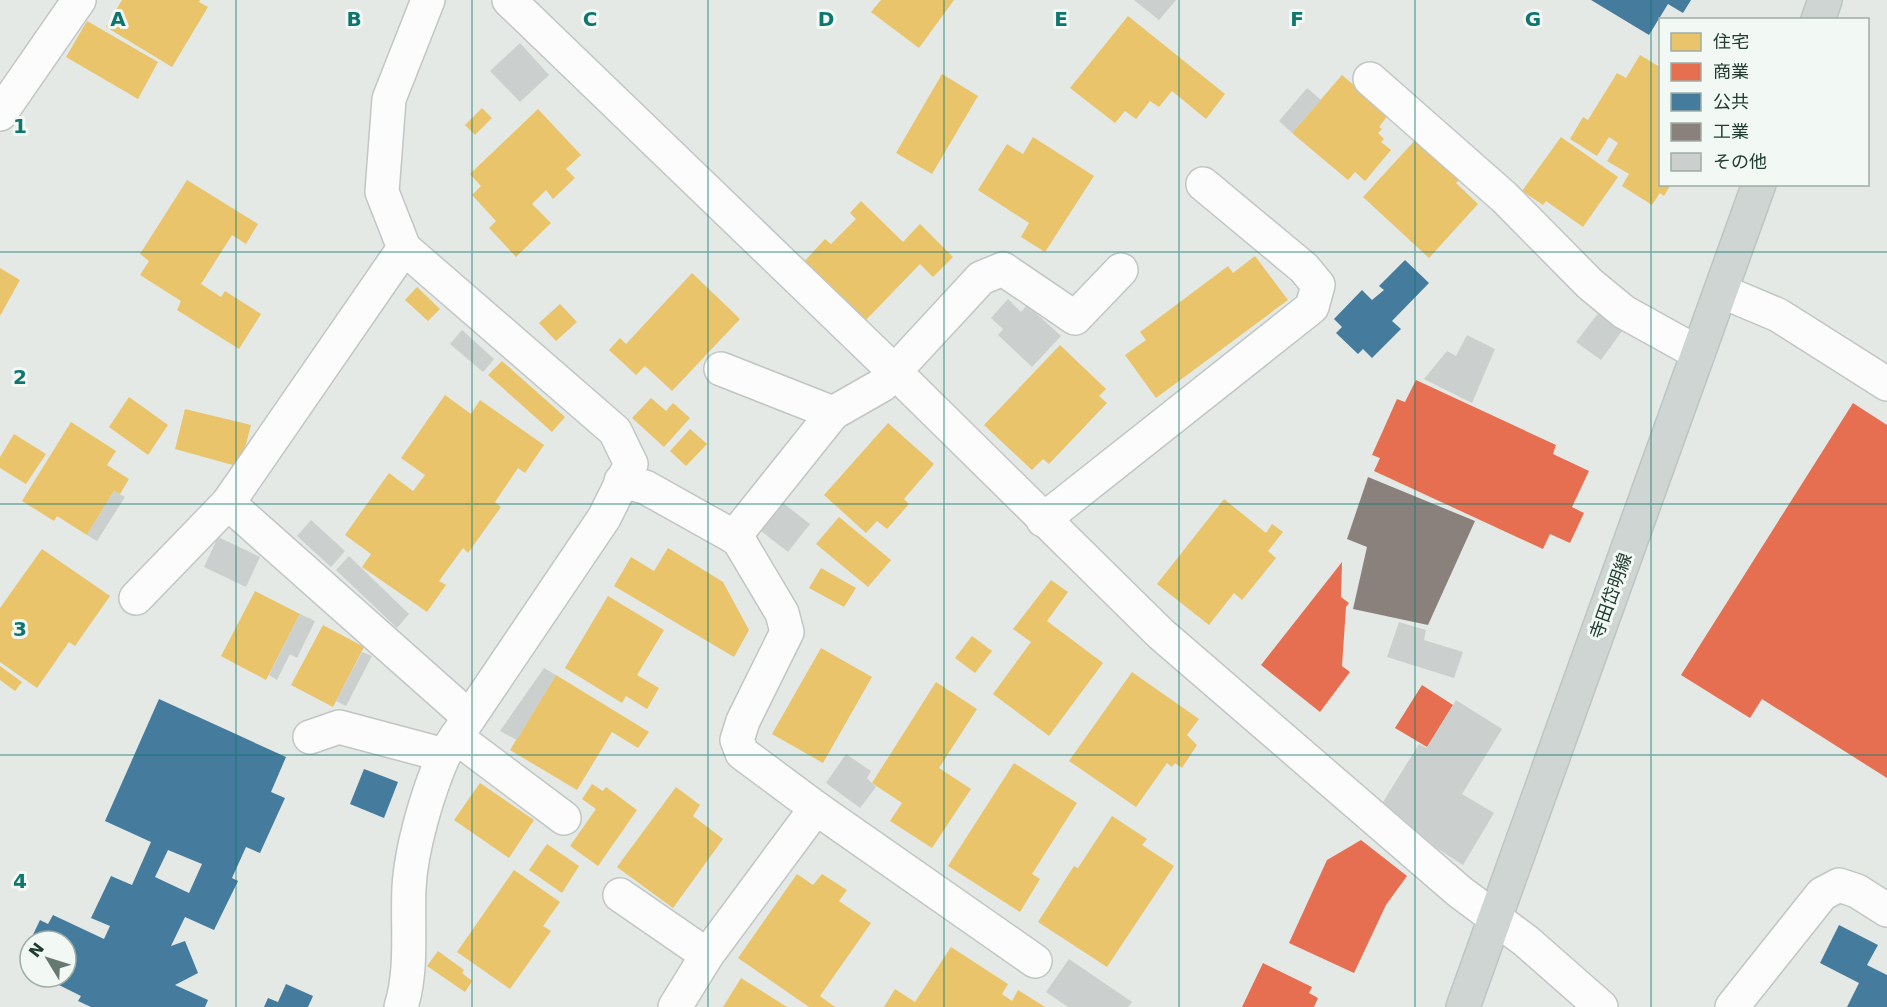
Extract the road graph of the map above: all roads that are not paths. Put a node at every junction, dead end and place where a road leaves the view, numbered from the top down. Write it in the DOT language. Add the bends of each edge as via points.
graph roads {
  1 [pos="79,0"];
  2 [pos="428,0"];
  3 [pos="508,0"];
  4 [pos="1825,0"];
  5 [pos="1819,18"];
  6 [pos="1370,79"];
  7 [pos="0,114"];
  8 [pos="1203,184"];
  9 [pos="1758,186"];
  10 [pos="404,248"];
  11 [pos="1121,270"];
  12 [pos="1721,291"];
  13 [pos="1698,353"];
  14 [pos="721,369"];
  15 [pos="895,372"];
  16 [pos="1887,384"];
  17 [pos="833,413"];
  18 [pos="621,481"];
  19 [pos="228,503"];
  20 [pos="1043,520"];
  21 [pos="735,537"];
  22 [pos="136,598"];
  23 [pos="457,736"];
  24 [pos="310,737"];
  25 [pos="816,808"];
  26 [pos="564,818"];
  27 [pos="620,895"];
  28 [pos="1887,910"];
  29 [pos="1495,918"];
  30 [pos="707,955"];
  31 [pos="1035,961"];
  32 [pos="401,1007"];
  33 [pos="675,1007"];
  34 [pos="1463,1007"];
  35 [pos="1601,1007"];
  36 [pos="1732,1007"];
  1 -- 7 [label="street"];
  2 -- 10 [label="street" via="389,99 382,192"];
  3 -- 15 [label="street"];
  4 -- 5 [label="main road"];
  6 -- 13 [label="street" via="1504,197 1590,284 1624,312"];
  8 -- 20 [label="street" via="1304,268 1318,285 1312,307"];
  9 -- 12 [label="main road, 寺田岱明線"];
  10 -- 18 [label="street" via="615,431 631,464"];
  10 -- 19 [label="street"];
  11 -- 15 [label="street" via="1075,318 1003,269 981,278"];
  12 -- 13 [label="main road, 寺田岱明線"];
  12 -- 16 [label="street" via="1778,315"];
  13 -- 29 [label="main road, 寺田岱明線"];
  14 -- 17 [label="street"];
  15 -- 17 [label="street" via="882,385"];
  15 -- 20 [label="street"];
  17 -- 21 [label="street"];
  18 -- 21 [label="street" via="645,488"];
  18 -- 23 [label="street" via="604,518"];
  19 -- 22 [label="street"];
  19 -- 23 [label="street"];
  20 -- 29 [label="street" via="1161,634"];
  21 -- 25 [label="street" via="782,613 787,632 737,740 742,753"];
  23 -- 24 [label="street" via="339,727"];
  23 -- 26 [label="street"];
  23 -- 32 [label="street" via="428,791 409,885 407,988"];
  25 -- 30 [label="street"];
  25 -- 31 [label="street"];
  27 -- 30 [label="street"];
  28 -- 36 [label="street" via="1839,885 1822,894"];
  29 -- 34 [label="main road, 寺田岱明線"];
  29 -- 35 [label="street"];
  30 -- 33 [label="street"];
}
